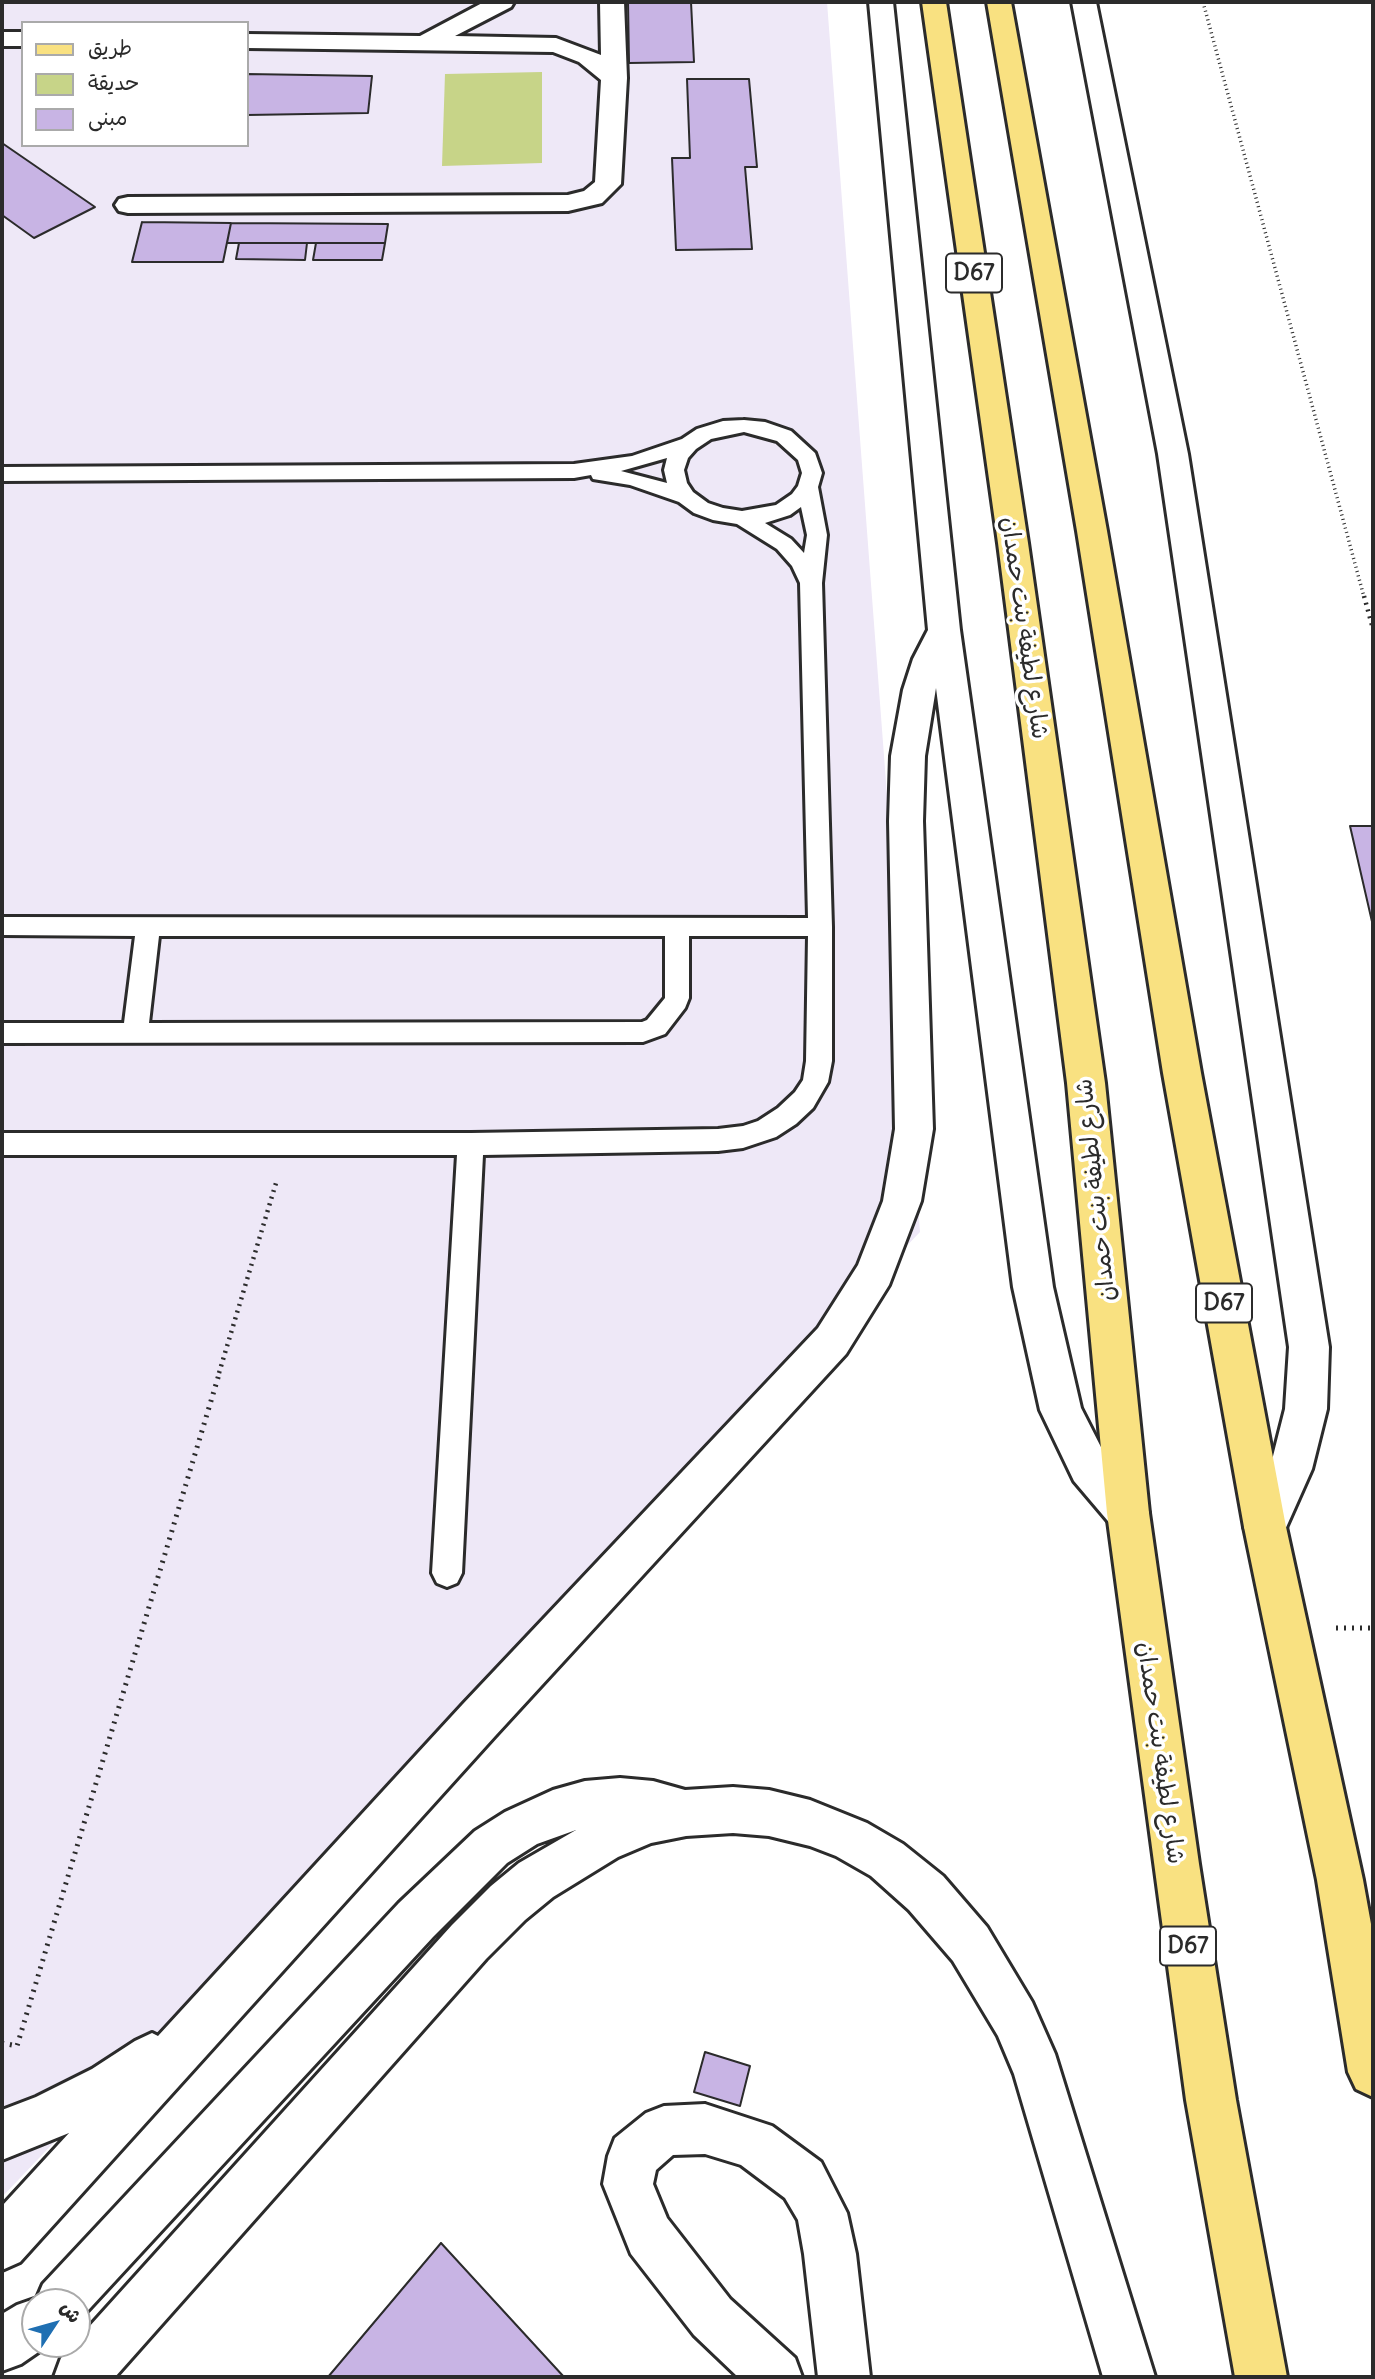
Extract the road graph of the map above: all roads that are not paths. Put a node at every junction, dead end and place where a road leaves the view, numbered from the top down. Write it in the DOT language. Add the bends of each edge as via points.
graph roads {
  1 [pos="502,2"];
  2 [pos="881,2"];
  3 [pos="934,2"];
  4 [pos="999,2"];
  5 [pos="1084,2"];
  6 [pos="613,8"];
  7 [pos="2,39"];
  8 [pos="21,39"];
  9 [pos="248,41"];
  10 [pos="425,42"];
  11 [pos="556,45"];
  12 [pos="614,78"];
  13 [pos="128,205"];
  14 [pos="689,444"];
  15 [pos="574,471"];
  16 [pos="2,474"];
  17 [pos="808,487"];
  18 [pos="686,497"];
  19 [pos="742,518"];
  20 [pos="811,583"];
  21 [pos="944,630"];
  22 [pos="2,926"];
  23 [pos="148,927"];
  24 [pos="820,927"];
  25 [pos="677,928"];
  26 [pos="2,1033"];
  27 [pos="135,1033"];
  28 [pos="2,1144"];
  29 [pos="471,1144"];
  30 [pos="1128,1513"];
  31 [pos="1265,1527"];
  32 [pos="447,1573"];
  33 [pos="686,1813"];
  34 [pos="219,2005"];
  35 [pos="1373,2072"];
  36 [pos="2,2135"];
  37 [pos="2,2244"];
  38 [pos="74,2288"];
  39 [pos="21,2332"];
  40 [pos="2,2345"];
  41 [pos="80,2377"];
  42 [pos="776,2377"];
  43 [pos="844,2377"];
  44 [pos="1129,2377"];
  45 [pos="1261,2377"];
  1 -- 10 [label="street"];
  2 -- 21 [label="street"];
  3 -- 30 [label="main road, شارع لطيفة بنت حمدان / D67" via="1086,1083"];
  4 -- 31 [label="main road, D67" via="1093,531 1182,1073"];
  5 -- 31 [label="street" via="1174,454 1308,1347 1306,1409 1291,1469"];
  6 -- 11 [label="street" via="589,30"];
  6 -- 12 [label="street"];
  7 -- 8 [label="street"];
  9 -- 10 [label="street"];
  10 -- 11 [label="street"];
  11 -- 12 [label="street" via="588,57"];
  12 -- 13 [label="street" via="608,184 603,192 582,202"];
  14 -- 15 [label="lane" via="634,462"];
  14 -- 17 [label="lane" via="704,434 744,426 783,436 808,458 812,473"];
  14 -- 18 [label="lane" via="678,456 674,470"];
  15 -- 16 [label="lane"];
  15 -- 18 [label="lane" via="632,479"];
  17 -- 19 [label="lane" via="783,510"];
  17 -- 20 [label="lane" via="817,535"];
  18 -- 19 [label="lane" via="701,508"];
  19 -- 20 [label="lane" via="784,544 801,562"];
  20 -- 24 [label="lane"];
  21 -- 30 [label="street" via="1038,1313 1061,1410 1089,1467"];
  21 -- 34 [label="street" via="919,690 908,756 914,1129 902,1201 875,1273 832,1341"];
  22 -- 23 [label="lane"];
  23 -- 25 [label="lane"];
  23 -- 27 [label="lane"];
  24 -- 25 [label="lane"];
  24 -- 29 [label="lane" via="820,1061 815,1082 787,1116 755,1133 718,1140"];
  25 -- 27 [label="lane" via="677,998 656,1027 643,1032"];
  26 -- 27 [label="lane"];
  28 -- 29 [label="lane"];
  29 -- 32 [label="lane"];
  30 -- 45 [label="main road, شارع لطيفة بنت حمدان / D67" via="1211,2100"];
  31 -- 35 [label="main road, D67" via="1340,1880"];
  33 -- 38 [label="street" via="620,1801 585,1804 553,1813 491,1847 416,1920"];
  33 -- 41 [label="street" via="651,1820 602,1840 536,1880 508,1903"];
  33 -- 44 [label="street" via="769,1813 851,1839 887,1860 951,1920 994,1979 1038,2071"];
  34 -- 36 [label="street" via="167,2049 109,2086"];
  34 -- 37 [label="street"];
  39 -- 40 [label="street"];
  42 -- 43 [label="street" via="712,2317 649,2236 628,2184 633,2156 664,2131 705,2129 754,2144 803,2180 822,2213"];
}
